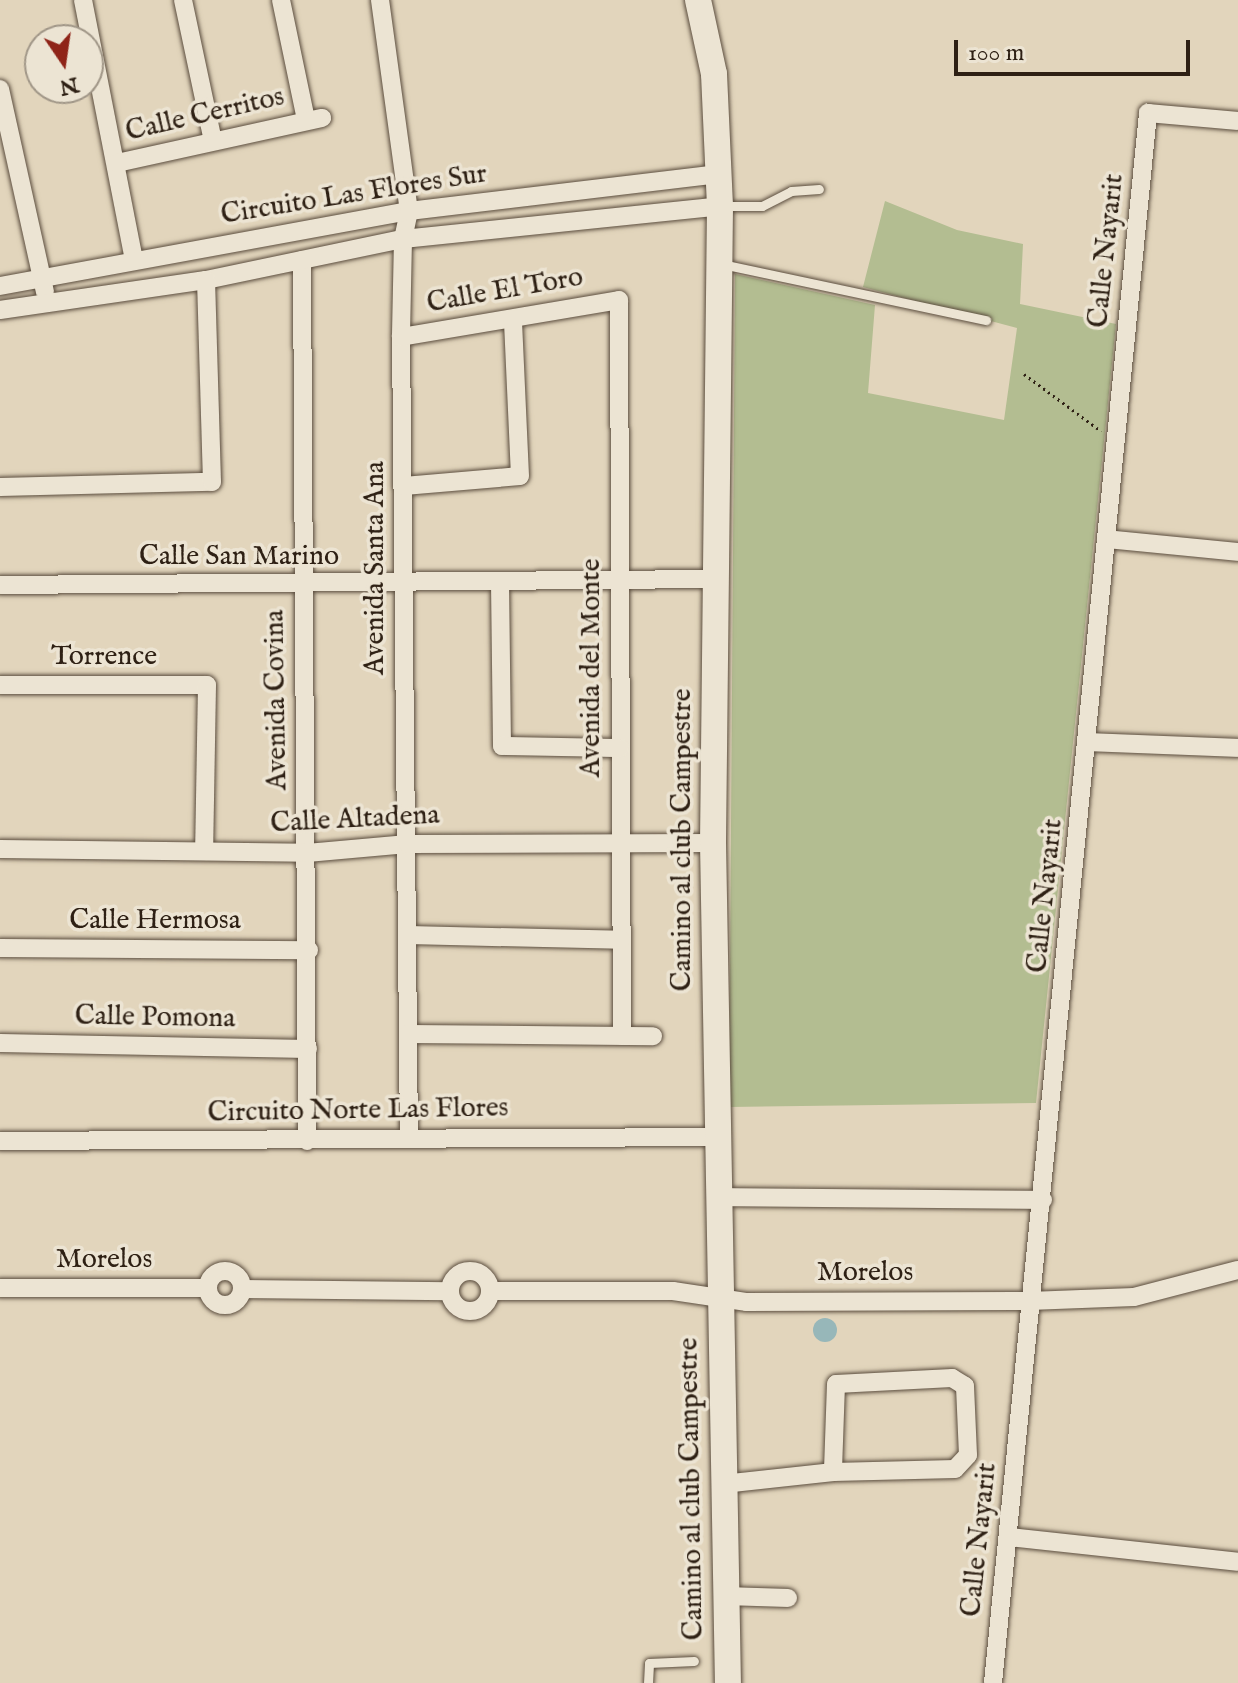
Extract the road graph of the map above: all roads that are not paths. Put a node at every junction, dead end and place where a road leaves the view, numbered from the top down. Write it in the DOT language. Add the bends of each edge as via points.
graph roads {
  1 [pos="83,0"];
  2 [pos="183,0"];
  3 [pos="281,0"];
  4 [pos="380,0"];
  5 [pos="698,0"];
  6 [pos="0,89"];
  7 [pos="1238,121"];
  8 [pos="213,141"];
  9 [pos="117,163"];
  10 [pos="719,174"];
  11 [pos="819,189"];
  12 [pos="720,206"];
  13 [pos="409,211"];
  14 [pos="403,239"];
  15 [pos="134,259"];
  16 [pos="302,260"];
  17 [pos="718,263"];
  18 [pos="43,280"];
  19 [pos="206,280"];
  20 [pos="0,286"];
  21 [pos="619,300"];
  22 [pos="46,303"];
  23 [pos="0,310"];
  24 [pos="513,319"];
  25 [pos="986,320"];
  26 [pos="401,337"];
  27 [pos="404,486"];
  28 [pos="0,487"];
  29 [pos="1106,539"];
  30 [pos="1238,552"];
  31 [pos="719,579"];
  32 [pos="619,581"];
  33 [pos="500,582"];
  34 [pos="401,583"];
  35 [pos="0,585"];
  36 [pos="304,586"];
  37 [pos="0,685"];
  38 [pos="1089,742"];
  39 [pos="620,748"];
  40 [pos="1238,748"];
  41 [pos="713,843"];
  42 [pos="408,844"];
  43 [pos="620,844"];
  44 [pos="0,849"];
  45 [pos="204,851"];
  46 [pos="307,853"];
  47 [pos="408,935"];
  48 [pos="621,940"];
  49 [pos="0,948"];
  50 [pos="309,950"];
  51 [pos="408,1034"];
  52 [pos="622,1036"];
  53 [pos="653,1036"];
  54 [pos="0,1043"];
  55 [pos="308,1049"];
  56 [pos="716,1137"];
  57 [pos="409,1138"];
  58 [pos="0,1141"];
  59 [pos="307,1141"];
  60 [pos="717,1197"];
  61 [pos="1043,1200"];
  62 [pos="1238,1270"];
  63 [pos="0,1288"];
  64 [pos="450,1291"];
  65 [pos="490,1291"];
  66 [pos="722,1295"];
  67 [pos="1029,1301"];
  68 [pos="833,1472"];
  69 [pos="723,1484"];
  70 [pos="1009,1537"];
  71 [pos="1238,1562"];
  72 [pos="726,1596"];
  73 [pos="788,1598"];
  74 [pos="694,1661"];
  75 [pos="648,1683"];
  76 [pos="728,1683"];
  77 [pos="993,1683"];
  1 -- 9 [label="street"];
  2 -- 8 [label="street"];
  3 -- 8 [label="street, Calle Cerritos" via="314,119"];
  4 -- 13 [label="street, Avenida Santa Ana"];
  5 -- 10 [label="main road, Camino al club Campestre" via="714,74"];
  6 -- 18 [label="street"];
  7 -- 29 [label="street, Calle Nayarit" via="1148,113"];
  8 -- 9 [label="street, Calle Cerritos"];
  9 -- 15 [label="street"];
  10 -- 12 [label="main road, Camino al club Campestre"];
  10 -- 13 [label="street, Circuito Las Flores Sur"];
  11 -- 12 [label="lane" via="791,191 762,206"];
  12 -- 14 [label="street, Circuito Las Flores Sur"];
  12 -- 17 [label="main road, Camino al club Campestre"];
  13 -- 14 [label="street, Avenida Santa Ana"];
  13 -- 15 [label="street, Circuito Las Flores Sur"];
  14 -- 16 [label="street, Circuito Las Flores Sur"];
  14 -- 26 [label="street, Avenida Santa Ana"];
  15 -- 18 [label="street, Circuito Las Flores Sur"];
  16 -- 19 [label="street, Circuito Las Flores Sur"];
  16 -- 36 [label="street, Avenida Covina"];
  17 -- 25 [label="lane"];
  17 -- 31 [label="main road, Camino al club Campestre"];
  18 -- 20 [label="street, Circuito Las Flores Sur"];
  18 -- 22 [label="street"];
  19 -- 22 [label="street, Circuito Las Flores Sur"];
  19 -- 28 [label="street" via="212,482"];
  21 -- 24 [label="street, Calle El Toro"];
  21 -- 32 [label="street, Avenida del Monte"];
  22 -- 23 [label="street, Circuito Las Flores Sur"];
  24 -- 26 [label="street, Calle El Toro"];
  24 -- 27 [label="street" via="520,476"];
  26 -- 27 [label="street, Avenida Santa Ana"];
  27 -- 34 [label="street, Avenida Santa Ana"];
  29 -- 30 [label="street"];
  29 -- 38 [label="street, Calle Nayarit"];
  31 -- 32 [label="street, Calle San Marino"];
  31 -- 41 [label="main road, Camino al club Campestre"];
  32 -- 33 [label="street, Calle San Marino"];
  32 -- 39 [label="street, Avenida del Monte"];
  33 -- 34 [label="street, Calle San Marino"];
  33 -- 39 [label="street" via="502,746"];
  34 -- 36 [label="street, Calle San Marino"];
  34 -- 42 [label="street, Avenida Santa Ana"];
  35 -- 36 [label="street, Calle San Marino"];
  36 -- 46 [label="street, Avenida Covina"];
  37 -- 45 [label="street, Torrence" via="207,685"];
  38 -- 40 [label="street"];
  38 -- 61 [label="street, Calle Nayarit"];
  39 -- 43 [label="street, Avenida del Monte"];
  41 -- 43 [label="street, Calle Altadena"];
  41 -- 56 [label="main road, Camino al club Campestre"];
  42 -- 43 [label="street, Calle Altadena"];
  42 -- 46 [label="street, Calle Altadena"];
  42 -- 47 [label="street, Avenida Santa Ana"];
  43 -- 48 [label="street, Avenida del Monte"];
  44 -- 45 [label="street, Calle Altadena"];
  45 -- 46 [label="street, Calle Altadena"];
  46 -- 50 [label="street, Avenida Covina"];
  47 -- 48 [label="street"];
  47 -- 51 [label="street, Avenida Santa Ana"];
  48 -- 52 [label="street, Avenida del Monte"];
  49 -- 50 [label="street, Calle Hermosa"];
  50 -- 55 [label="street, Avenida Covina"];
  51 -- 52 [label="street"];
  51 -- 57 [label="street, Avenida Santa Ana"];
  52 -- 53 [label="street"];
  54 -- 55 [label="street, Calle Pomona"];
  55 -- 59 [label="street, Avenida Covina"];
  56 -- 57 [label="street, Circuito Norte Las Flores"];
  56 -- 60 [label="main road, Camino al club Campestre"];
  57 -- 59 [label="street, Circuito Norte Las Flores"];
  58 -- 59 [label="street, Circuito Norte Las Flores"];
  60 -- 61 [label="street"];
  60 -- 66 [label="main road, Camino al club Campestre"];
  61 -- 67 [label="street, Calle Nayarit"];
  62 -- 67 [label="street, Morelos" via="1134,1297"];
  63 -- 64 [label="street, Morelos" via="208,1288 211,1299 227,1305 242,1289"];
  64 -- 65 [label="street" via="454,1304 466,1311 480,1308"];
  64 -- 65 [label="street" via="454,1278 473,1271 485,1278"];
  65 -- 66 [label="street, Morelos"];
  66 -- 67 [label="street, Morelos" via="747,1302"];
  66 -- 69 [label="main road, Camino al club Campestre"];
  67 -- 70 [label="street, Calle Nayarit"];
  68 -- 68 [label="street" via="949,1470 968,1455 966,1390 957,1379 836,1384"];
  68 -- 69 [label="street"];
  69 -- 72 [label="main road, Camino al club Campestre"];
  70 -- 71 [label="street"];
  70 -- 77 [label="street, Calle Nayarit"];
  72 -- 73 [label="street"];
  72 -- 76 [label="main road, Camino al club Campestre"];
  74 -- 75 [label="lane" via="649,1663"];
}
